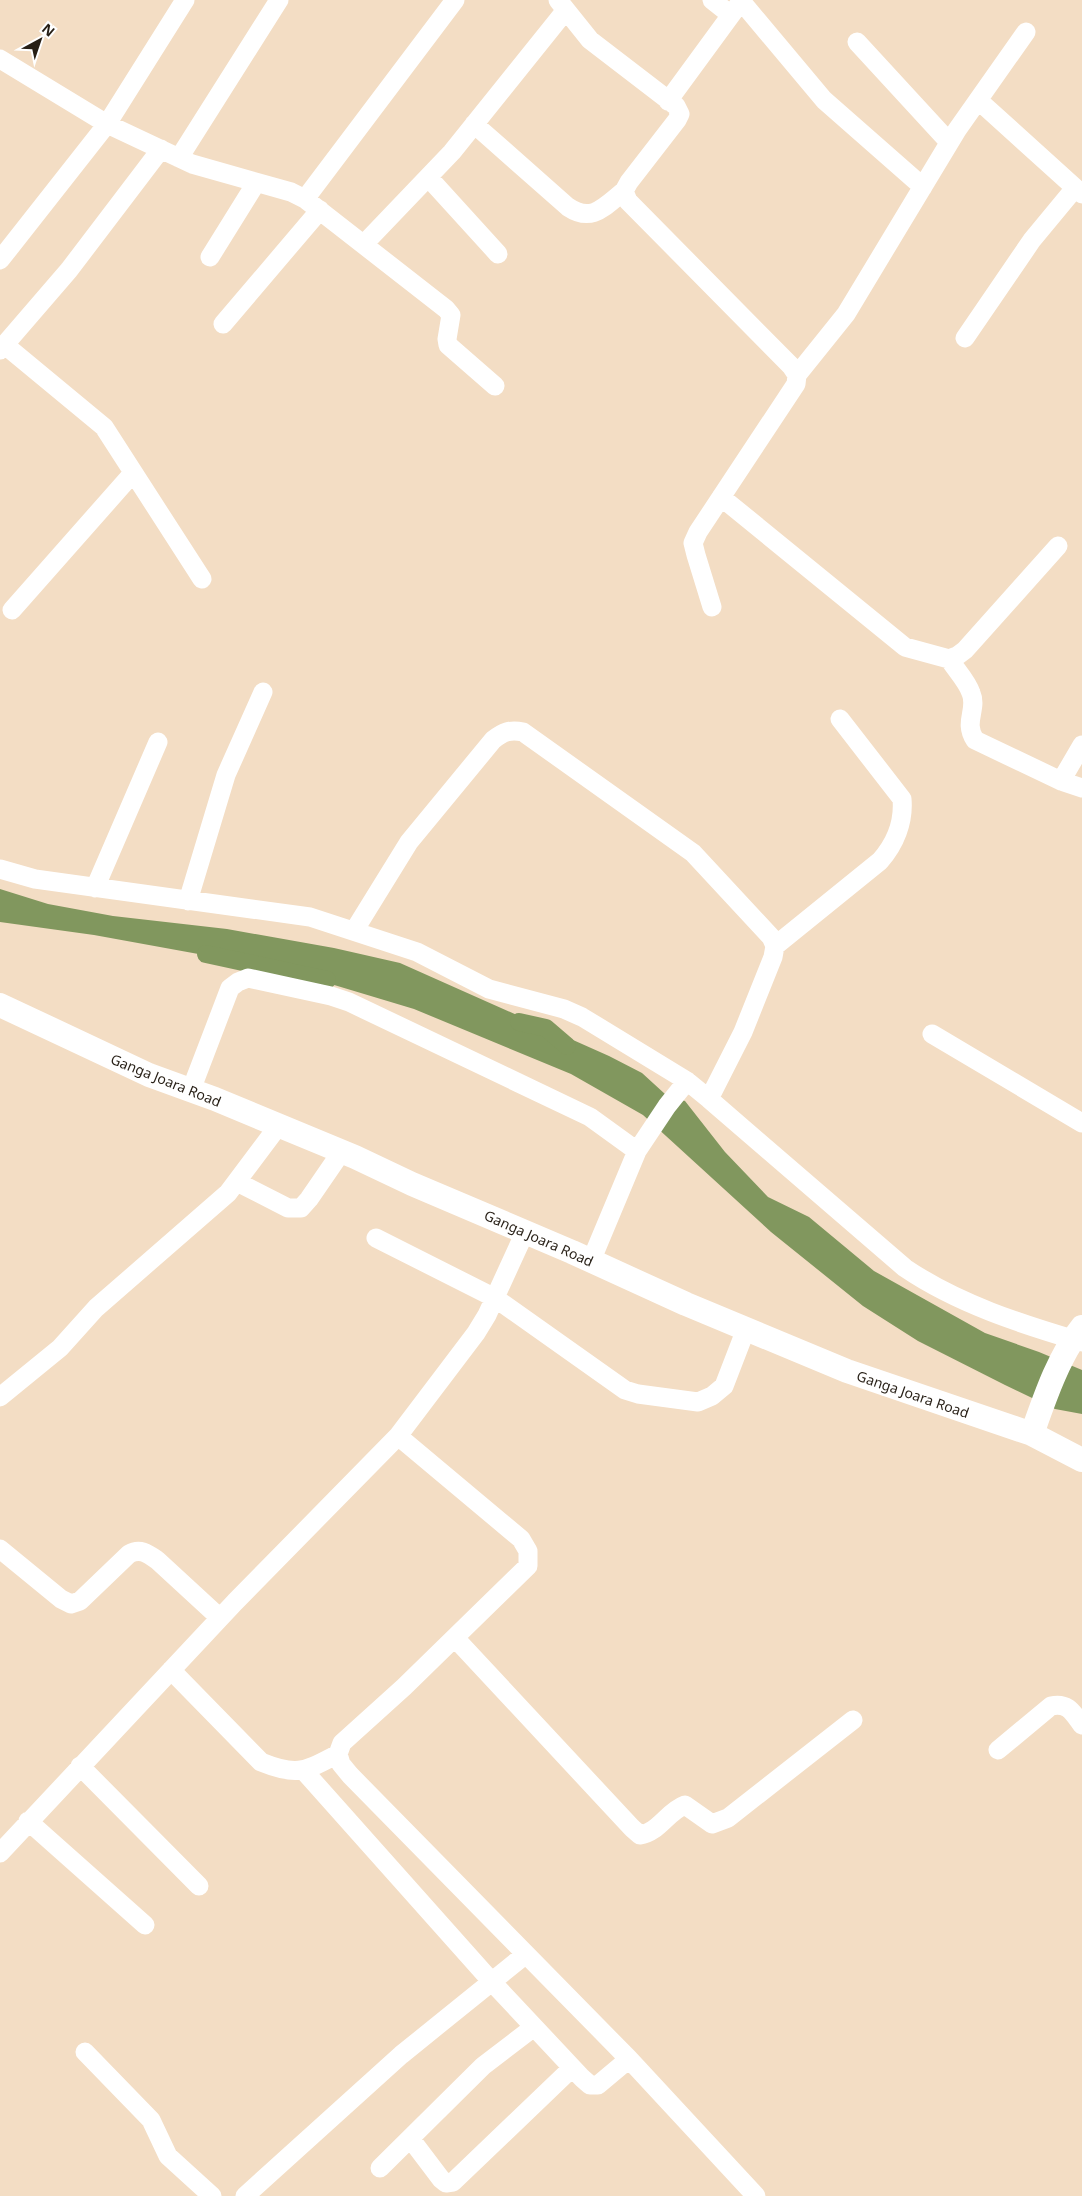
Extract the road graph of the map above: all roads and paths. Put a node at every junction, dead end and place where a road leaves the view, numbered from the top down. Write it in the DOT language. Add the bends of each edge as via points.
graph roads {
  1 [pos="185,0"];
  2 [pos="279,0"];
  3 [pos="455,0"];
  4 [pos="712,0"];
  5 [pos="562,5"];
  6 [pos="738,5"];
  7 [pos="1026,32"];
  8 [pos="857,42"];
  9 [pos="0,59"];
  10 [pos="978,100"];
  11 [pos="668,101"];
  12 [pos="108,124"];
  13 [pos="474,124"];
  14 [pos="949,142"];
  15 [pos="161,149"];
  16 [pos="179,158"];
  17 [pos="428,177"];
  18 [pos="256,183"];
  19 [pos="922,187"];
  20 [pos="1078,191"];
  21 [pos="624,192"];
  22 [pos="312,205"];
  23 [pos="364,244"];
  24 [pos="498,254"];
  25 [pos="210,256"];
  26 [pos="0,260"];
  27 [pos="223,324"];
  28 [pos="965,338"];
  29 [pos="2,348"];
  30 [pos="797,375"];
  31 [pos="496,386"];
  32 [pos="133,473"];
  33 [pos="721,497"];
  34 [pos="1058,546"];
  35 [pos="202,579"];
  36 [pos="712,607"];
  37 [pos="12,610"];
  38 [pos="949,659"];
  39 [pos="263,692"];
  40 [pos="840,719"];
  41 [pos="158,742"];
  42 [pos="1082,746"];
  43 [pos="1061,781"];
  44 [pos="1082,788"];
  45 [pos="0,869"];
  46 [pos="95,888"];
  47 [pos="188,901"];
  48 [pos="354,931"];
  49 [pos="775,946"];
  50 [pos="0,1005"];
  51 [pos="932,1034"];
  52 [pos="687,1081"];
  53 [pos="191,1090"];
  54 [pos="709,1099"];
  55 [pos="1082,1123"];
  56 [pos="279,1125"];
  57 [pos="342,1151"];
  58 [pos="637,1151"];
  59 [pos="237,1182"];
  60 [pos="525,1232"];
  61 [pos="376,1238"];
  62 [pos="591,1261"];
  63 [pos="495,1298"];
  64 [pos="746,1329"];
  65 [pos="1075,1341"];
  66 [pos="0,1397"];
  67 [pos="1032,1434"];
  68 [pos="398,1436"];
  69 [pos="1082,1460"];
  70 [pos="0,1549"];
  71 [pos="220,1618"];
  72 [pos="455,1638"];
  73 [pos="171,1670"];
  74 [pos="853,1720"];
  75 [pos="1082,1725"];
  76 [pos="998,1750"];
  77 [pos="338,1754"];
  78 [pos="80,1766"];
  79 [pos="304,1771"];
  80 [pos="28,1821"];
  81 [pos="0,1852"];
  82 [pos="199,1886"];
  83 [pos="145,1925"];
  84 [pos="526,1954"];
  85 [pos="492,1982"];
  86 [pos="534,2027"];
  87 [pos="86,2052"];
  88 [pos="629,2059"];
  89 [pos="572,2068"];
  90 [pos="410,2138"];
  91 [pos="380,2168"];
  92 [pos="212,2196"];
  93 [pos="245,2196"];
  94 [pos="756,2196"];
  1 -- 12 [label="street"];
  2 -- 16 [label="street"];
  3 -- 22 [label="street"];
  4 -- 6 [label="street"];
  5 -- 11 [label="street" via="590,40"];
  5 -- 13 [label="street"];
  6 -- 11 [label="street"];
  6 -- 19 [label="street" via="824,100"];
  7 -- 10 [label="street"];
  8 -- 14 [label="street"];
  9 -- 12 [label="street"];
  10 -- 14 [label="street"];
  10 -- 20 [label="street"];
  11 -- 21 [label="street" via="680,114"];
  12 -- 15 [label="street"];
  12 -- 26 [label="street"];
  13 -- 17 [label="street"];
  13 -- 21 [label="street" via="578,214 598,211"];
  14 -- 19 [label="street"];
  15 -- 16 [label="street"];
  15 -- 29 [label="street" via="69,270"];
  16 -- 18 [label="street"];
  17 -- 23 [label="street"];
  17 -- 24 [label="street"];
  18 -- 22 [label="street" via="291,192"];
  18 -- 25 [label="street"];
  19 -- 30 [label="street" via="846,314"];
  20 -- 28 [label="street" via="1032,240"];
  21 -- 30 [label="street" via="628,200"];
  22 -- 23 [label="street"];
  22 -- 27 [label="street"];
  23 -- 31 [label="street" via="446,309 451,315 448,345"];
  29 -- 32 [label="street" via="104,427"];
  30 -- 33 [label="street" via="796,384"];
  32 -- 35 [label="street"];
  32 -- 37 [label="street"];
  33 -- 36 [label="street" via="693,543"];
  33 -- 38 [label="street" via="905,647"];
  34 -- 38 [label="street" via="966,650"];
  38 -- 43 [label="street" via="972,693 971,734 976,740"];
  39 -- 47 [label="street" via="224,781"];
  40 -- 49 [label="street" via="902,799 896,839 880,861"];
  41 -- 46 [label="street"];
  42 -- 43 [label="street"];
  43 -- 44 [label="street"];
  45 -- 46 [label="street" via="35,879"];
  46 -- 47 [label="street"];
  47 -- 48 [label="street" via="310,917"];
  48 -- 49 [label="street" via="420,828 493,740 512,730 535,739 693,853"];
  48 -- 52 [label="street" via="417,952 489,989 564,1009"];
  49 -- 54 [label="street" via="743,1032"];
  50 -- 53 [label="main road, Ganga Joara Road" via="149,1075"];
  51 -- 55 [label="street"];
  52 -- 54 [label="street"];
  52 -- 58 [label="street"];
  53 -- 56 [label="main road, Ganga Joara Road"];
  53 -- 58 [label="street" via="230,988 248,978 349,1002 590,1117"];
  54 -- 65 [label="street" via="905,1268 929,1285 966,1303"];
  56 -- 57 [label="main road, Ganga Joara Road"];
  56 -- 59 [label="street"];
  57 -- 59 [label="street" via="301,1208 288,1208"];
  57 -- 60 [label="main road, Ganga Joara Road"];
  58 -- 62 [label="street"];
  59 -- 66 [label="street" via="215,1206 96,1308 68,1341"];
  60 -- 62 [label="main road, Ganga Joara Road"];
  60 -- 63 [label="street"];
  61 -- 63 [label="street"];
  62 -- 64 [label="main road, Ganga Joara Road"];
  63 -- 64 [label="street" via="625,1390 698,1402 724,1386"];
  63 -- 68 [label="street" via="476,1333"];
  64 -- 67 [label="main road, Ganga Joara Road" via="847,1371"];
  65 -- 67 [label="main road"];
  67 -- 69 [label="main road, Ganga Joara Road"];
  68 -- 71 [label="street"];
  68 -- 72 [label="street" via="521,1539 528,1551 528,1566"];
  70 -- 71 [label="street" via="61,1599 72,1604 80,1602 128,1554 136,1550 145,1552"];
  71 -- 73 [label="street"];
  72 -- 74 [label="street" via="640,1835 648,1834 676,1808 685,1805 712,1824 728,1818"];
  72 -- 77 [label="street" via="342,1743"];
  73 -- 78 [label="street"];
  73 -- 79 [label="street" via="261,1762"];
  75 -- 76 [label="street" via="1067,1707 1051,1706"];
  77 -- 79 [label="street"];
  77 -- 84 [label="street" via="350,1775"];
  78 -- 80 [label="street"];
  78 -- 82 [label="street"];
  79 -- 85 [label="street"];
  80 -- 81 [label="street"];
  80 -- 83 [label="street"];
  84 -- 85 [label="street"];
  84 -- 88 [label="street"];
  85 -- 86 [label="street"];
  85 -- 93 [label="street" via="401,2055"];
  86 -- 89 [label="street"];
  86 -- 90 [label="street" via="483,2066"];
  87 -- 92 [label="street" via="151,2120 168,2156"];
  88 -- 89 [label="street" via="598,2085 590,2084"];
  88 -- 94 [label="street"];
  89 -- 90 [label="street" via="453,2182 441,2180"];
  90 -- 91 [label="street"];
}
